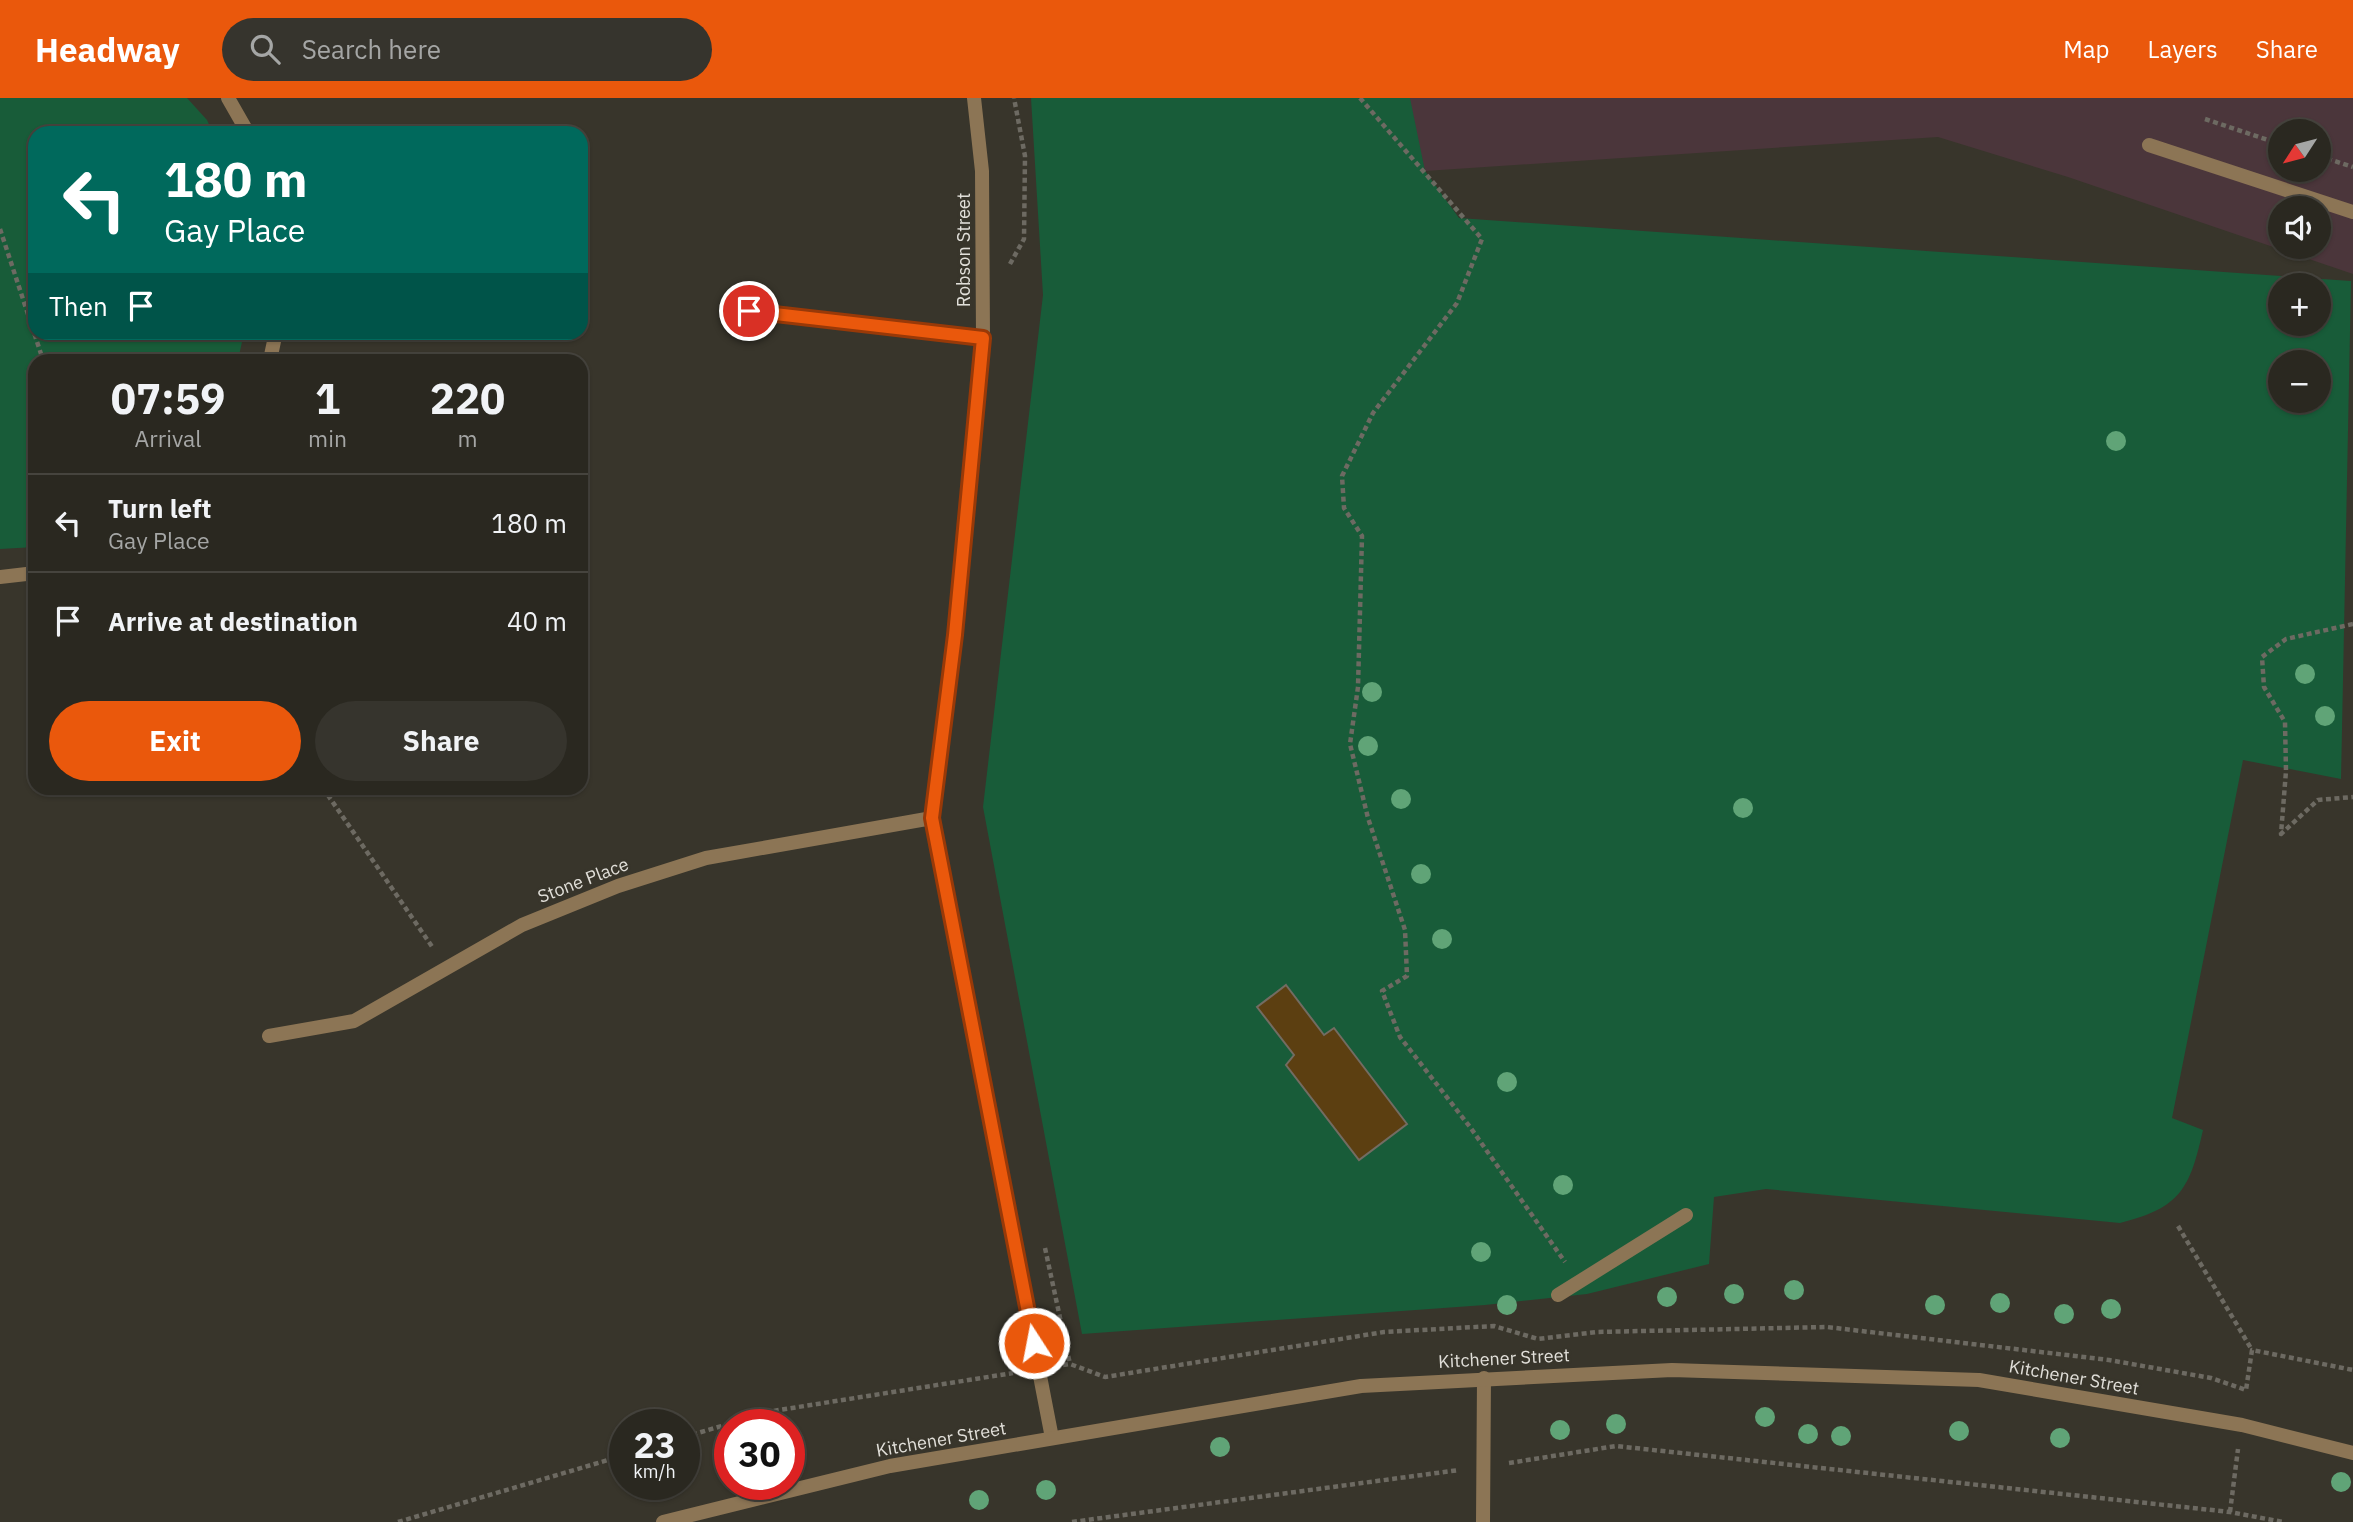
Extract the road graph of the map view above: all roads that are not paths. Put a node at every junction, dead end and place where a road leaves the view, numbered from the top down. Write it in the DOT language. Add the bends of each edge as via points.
graph roads {
  1 [pos="228,98"];
  2 [pos="974,98"];
  3 [pos="244,126"];
  4 [pos="2149,145"];
  5 [pos="2353,212"];
  6 [pos="749,311"];
  7 [pos="983,338"];
  8 [pos="28,574"];
  9 [pos="0,577"];
  10 [pos="932,818"];
  11 [pos="269,1036"];
  12 [pos="1686,1215"];
  13 [pos="1558,1295"];
  14 [pos="1484,1378"];
  15 [pos="1052,1438"];
  16 [pos="2353,1453"];
  17 [pos="663,1522"];
  18 [pos="1483,1522"];
  1 -- 3 [label="street"];
  2 -- 7 [label="street, Robson Street" via="982,171"];
  4 -- 5 [label="street"];
  6 -- 7 [label="street"];
  7 -- 10 [label="street, Robson Street" via="955,635"];
  8 -- 9 [label="street"];
  10 -- 11 [label="street, Stone Place" via="706,858 643,878 522,925 355,1021"];
  10 -- 15 [label="street, Robson Street"];
  12 -- 13 [label="street"];
  14 -- 15 [label="street, Kitchener Street" via="1361,1386"];
  14 -- 16 [label="street, Kitchener Street" via="1672,1370 1979,1380 2242,1424"];
  14 -- 18 [label="street"];
  15 -- 17 [label="street, Kitchener Street" via="890,1466"];
}
